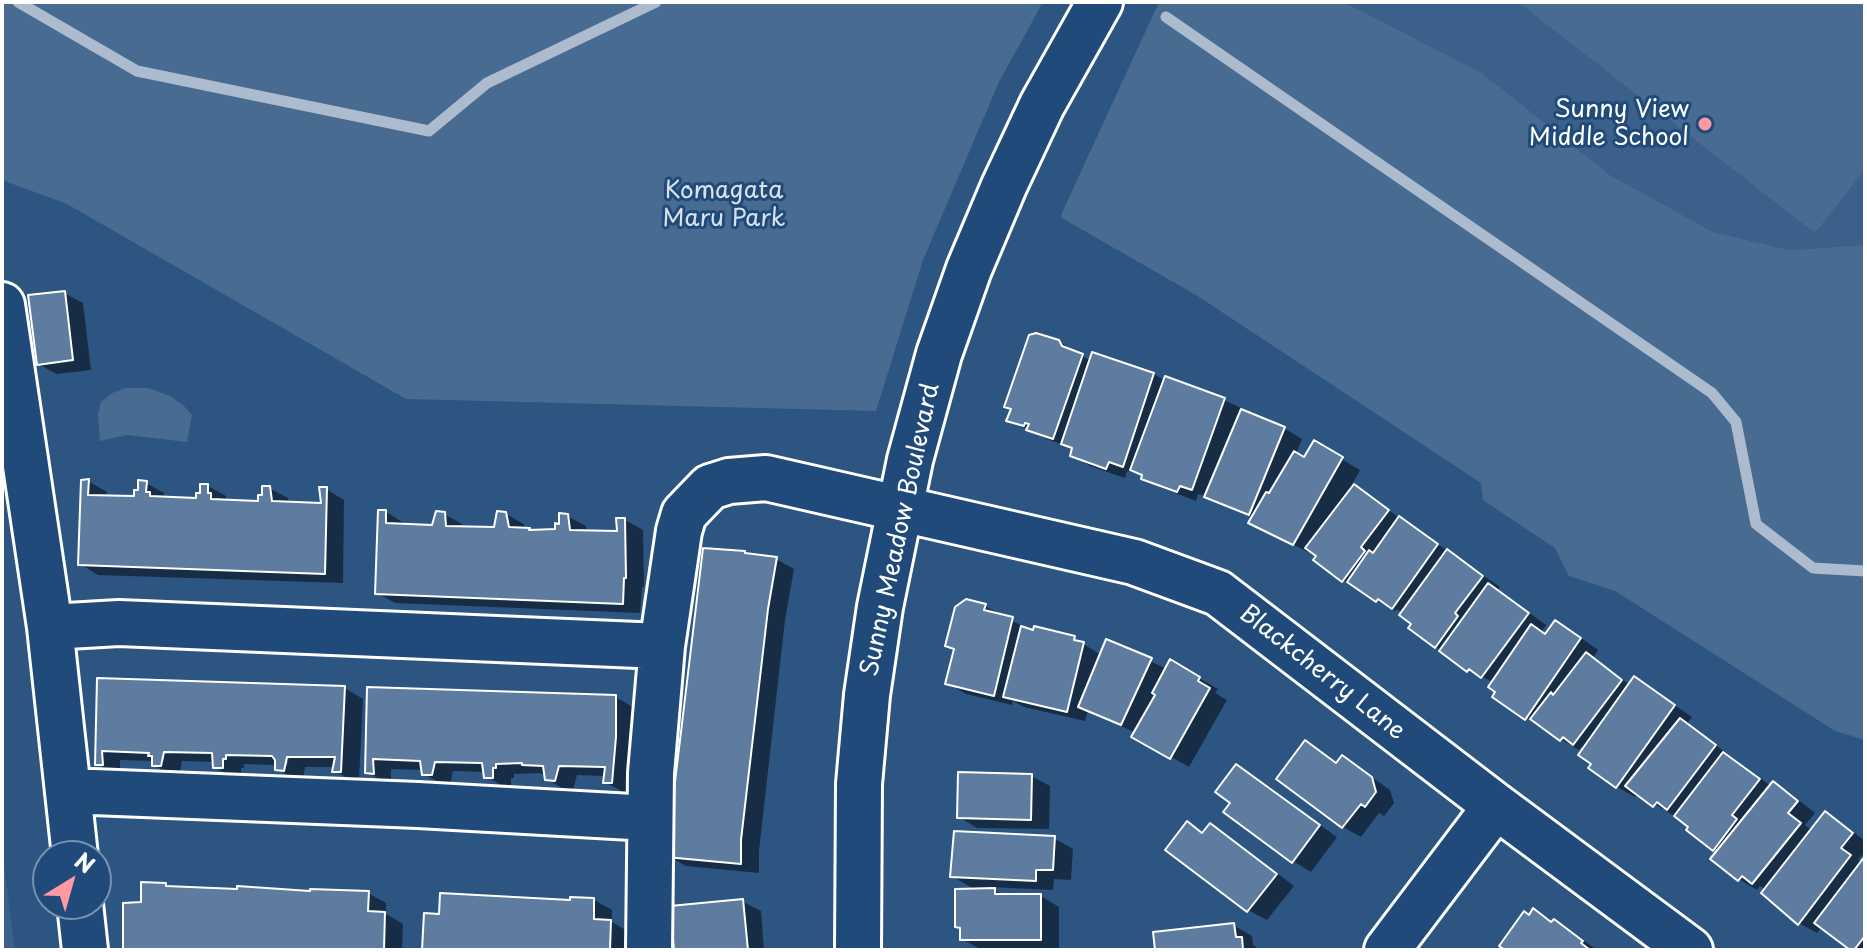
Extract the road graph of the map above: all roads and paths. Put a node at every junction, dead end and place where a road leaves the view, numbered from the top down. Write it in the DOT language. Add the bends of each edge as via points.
graph roads {
  1 [pos="1100,2"];
  2 [pos="2,305"];
  3 [pos="900,510"];
  4 [pos="50,627"];
  5 [pos="662,646"];
  6 [pos="68,791"];
  7 [pos="1496,806"];
  8 [pos="650,818"];
  9 [pos="73,840"];
  10 [pos="82,920"];
  11 [pos="85,950"];
  12 [pos="649,950"];
  13 [pos="858,950"];
  14 [pos="1387,950"];
  15 [pos="1690,950"];
  1 -- 3 [label="street, Sunny Meadow Boulevard" via="1042,105 969,269 939,354"];
  2 -- 4 [label="street"];
  3 -- 5 [label="street, Blackcherry Lane" via="766,478 710,487 684,514"];
  3 -- 7 [label="street, Blackcherry Lane" via="1134,562 1218,593"];
  3 -- 13 [label="street, Sunny Meadow Boulevard" via="867,695 859,799"];
  4 -- 5 [label="street" via="119,623"];
  4 -- 6 [label="street"];
  5 -- 8 [label="street, Blackcherry Lane"];
  6 -- 8 [label="street"];
  6 -- 9 [label="street"];
  7 -- 14 [label="street"];
  7 -- 15 [label="street, Blackcherry Lane"];
  8 -- 12 [label="street, Blackcherry Lane"];
  10 -- 11 [label="street"];
}
